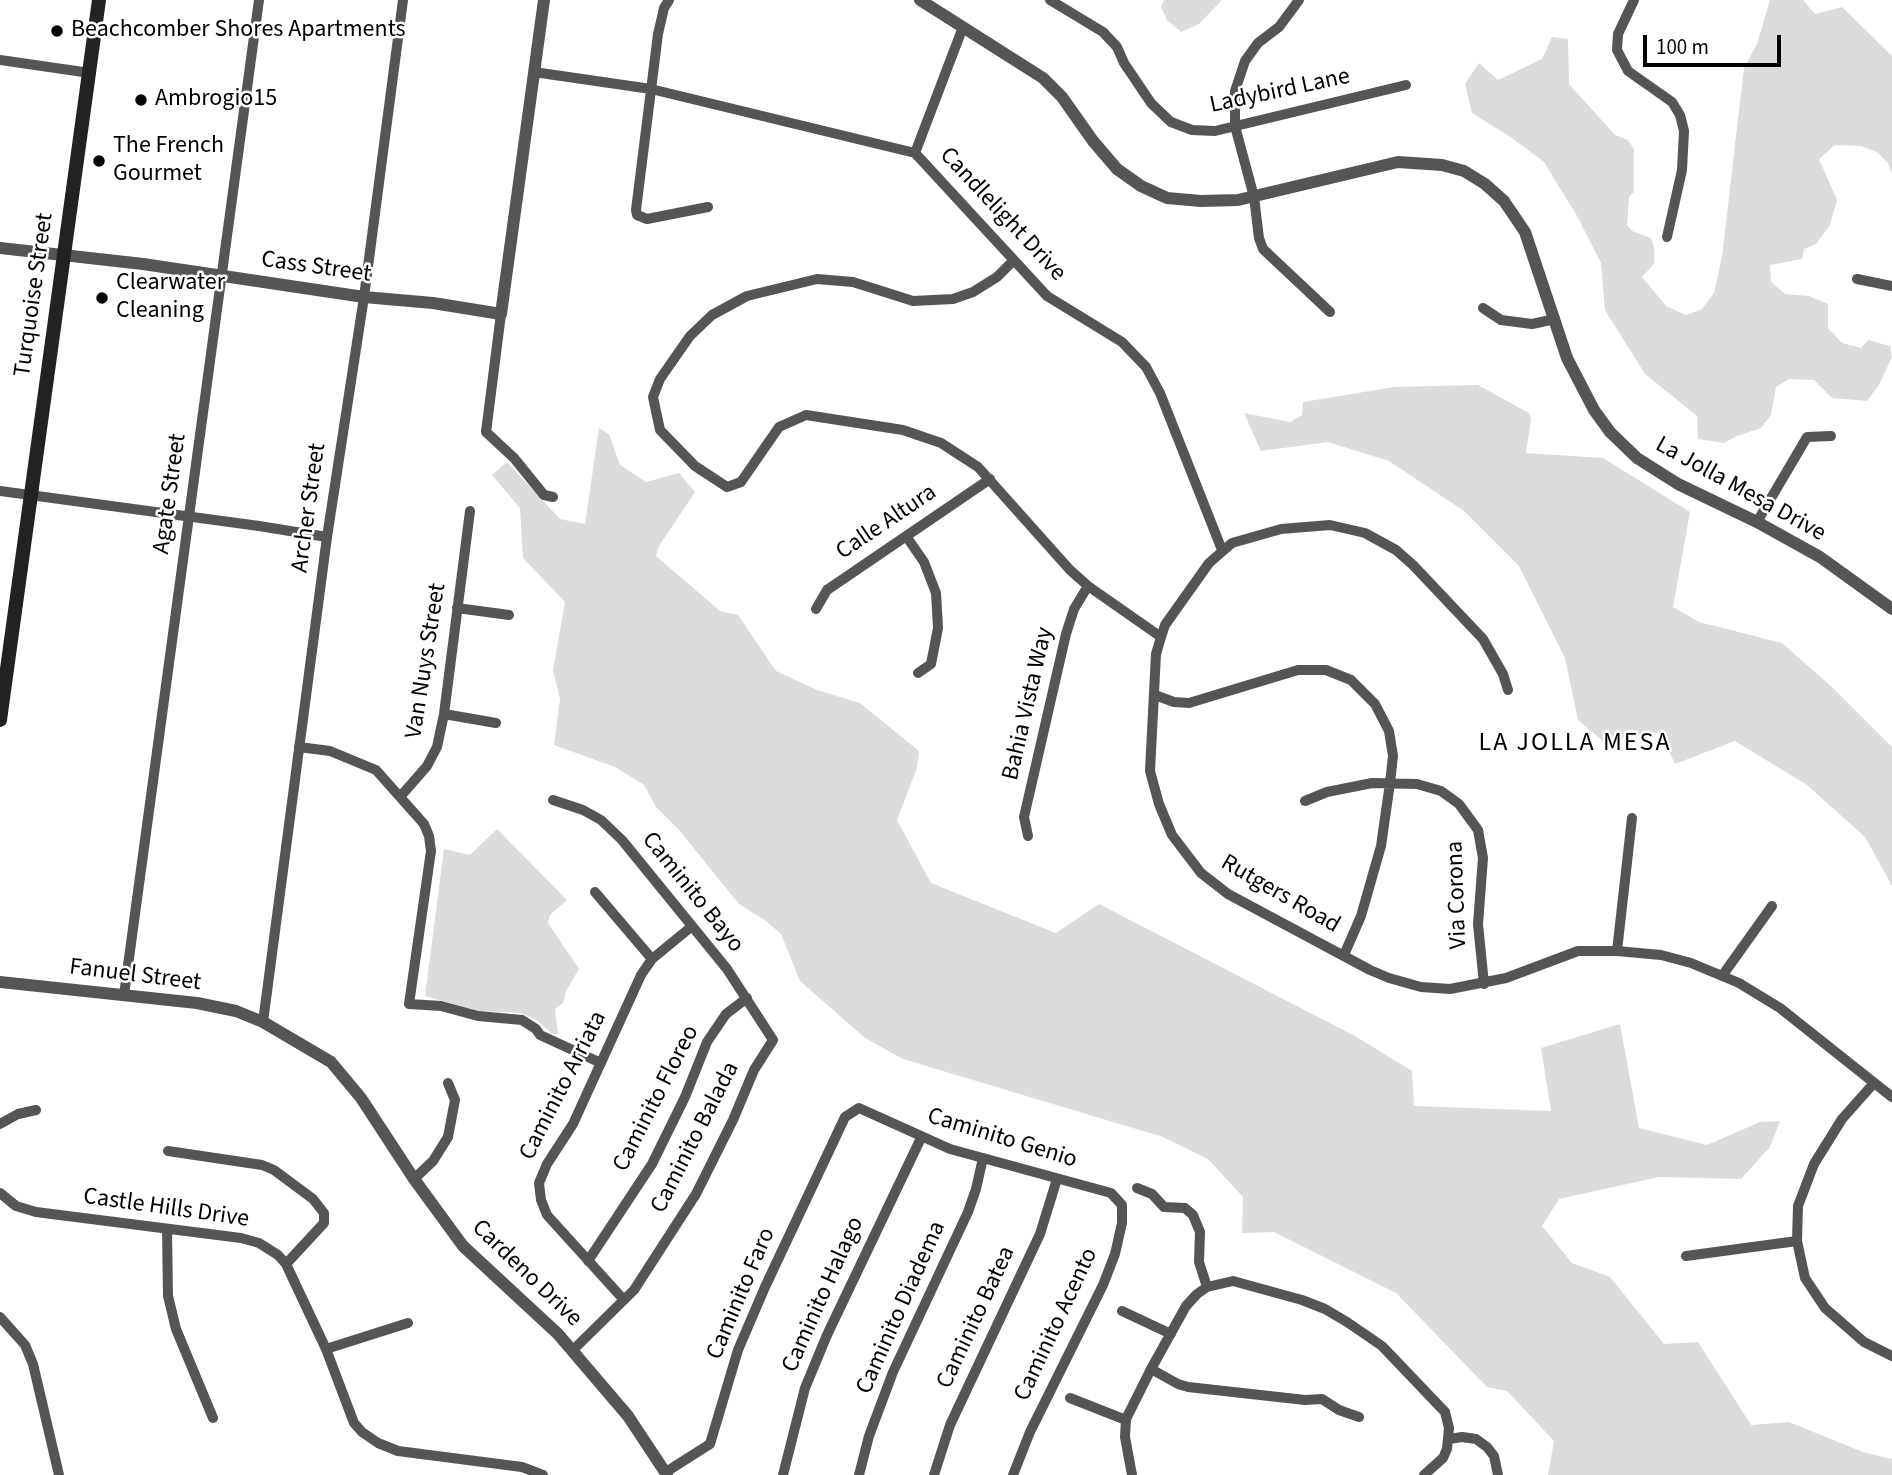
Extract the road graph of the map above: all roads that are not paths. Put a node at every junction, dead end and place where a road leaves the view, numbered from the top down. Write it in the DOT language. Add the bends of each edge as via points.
graph roads {
  1 [pos="99,0"];
  2 [pos="259,0"];
  3 [pos="403,0"];
  4 [pos="544,0"];
  5 [pos="669,0"];
  6 [pos="920,0"];
  7 [pos="1050,0"];
  8 [pos="1299,0"];
  9 [pos="1634,0"];
  10 [pos="962,27"];
  11 [pos="0,60"];
  12 [pos="534,72"];
  13 [pos="90,73"];
  14 [pos="1406,85"];
  15 [pos="651,89"];
  16 [pos="1234,126"];
  17 [pos="915,153"];
  18 [pos="1254,197"];
  19 [pos="708,207"];
  20 [pos="1667,237"];
  21 [pos="0,248"];
  22 [pos="64,255"];
  23 [pos="1014,260"];
  24 [pos="222,277"];
  25 [pos="1857,279"];
  26 [pos="1892,286"];
  27 [pos="364,297"];
  28 [pos="1483,309"];
  29 [pos="1330,312"];
  30 [pos="501,314"];
  31 [pos="1555,319"];
  32 [pos="1831,436"];
  33 [pos="990,479"];
  34 [pos="0,491"];
  35 [pos="30,495"];
  36 [pos="553,497"];
  37 [pos="470,511"];
  38 [pos="190,516"];
  39 [pos="1757,522"];
  40 [pos="327,537"];
  41 [pos="906,537"];
  42 [pos="1222,550"];
  43 [pos="1088,586"];
  44 [pos="457,608"];
  45 [pos="1892,608"];
  46 [pos="816,610"];
  47 [pos="509,615"];
  48 [pos="1161,637"];
  49 [pos="918,673"];
  50 [pos="1508,690"];
  51 [pos="1155,695"];
  52 [pos="444,714"];
  53 [pos="0,720"];
  54 [pos="496,723"];
  55 [pos="299,747"];
  56 [pos="1391,783"];
  57 [pos="400,797"];
  58 [pos="553,800"];
  59 [pos="1305,801"];
  60 [pos="1632,818"];
  61 [pos="1028,836"];
  62 [pos="595,892"];
  63 [pos="1772,906"];
  64 [pos="691,927"];
  65 [pos="1617,951"];
  66 [pos="1344,955"];
  67 [pos="652,959"];
  68 [pos="1722,976"];
  69 [pos="0,982"];
  70 [pos="1484,984"];
  71 [pos="124,995"];
  72 [pos="747,998"];
  73 [pos="263,1022"];
  74 [pos="773,1040"];
  75 [pos="601,1063"];
  76 [pos="448,1083"];
  77 [pos="1874,1083"];
  78 [pos="1892,1097"];
  79 [pos="37,1110"];
  80 [pos="845,1117"];
  81 [pos="0,1124"];
  82 [pos="921,1138"];
  83 [pos="168,1151"];
  84 [pos="983,1158"];
  85 [pos="414,1179"];
  86 [pos="1057,1179"];
  87 [pos="1137,1188"];
  88 [pos="0,1193"];
  89 [pos="1111,1193"];
  90 [pos="167,1228"];
  91 [pos="1797,1241"];
  92 [pos="1686,1256"];
  93 [pos="588,1261"];
  94 [pos="286,1264"];
  95 [pos="1207,1287"];
  96 [pos="624,1300"];
  97 [pos="1122,1311"];
  98 [pos="0,1317"];
  99 [pos="408,1324"];
  100 [pos="1171,1334"];
  101 [pos="326,1349"];
  102 [pos="573,1350"];
  103 [pos="1892,1356"];
  104 [pos="1151,1369"];
  105 [pos="1070,1398"];
  106 [pos="1359,1417"];
  107 [pos="213,1418"];
  108 [pos="1126,1420"];
  109 [pos="1450,1439"];
  110 [pos="503,1470"];
  111 [pos="667,1474"];
  112 [pos="59,1475"];
  113 [pos="543,1475"];
  114 [pos="783,1475"];
  115 [pos="859,1475"];
  116 [pos="934,1475"];
  117 [pos="1013,1475"];
  118 [pos="1132,1475"];
  119 [pos="1424,1475"];
  120 [pos="1498,1475"];
  1 -- 13 [label="main road, Turquoise Street"];
  2 -- 24 [label="street, Agate Street"];
  3 -- 27 [label="street, Archer Street"];
  4 -- 12 [label="street"];
  5 -- 15 [label="street" via="658,33"];
  6 -- 10 [label="street, La Jolla Mesa Drive"];
  7 -- 16 [label="street, Ladybird Lane" via="1103,32 1151,103 1171,122 1192,131"];
  8 -- 16 [label="street" via="1245,61 1235,91"];
  9 -- 20 [label="street" via="1618,34 1617,50 1628,71 1672,102 1684,131 1682,170"];
  10 -- 17 [label="street"];
  10 -- 18 [label="street, La Jolla Mesa Drive" via="1043,78 1117,169 1141,186 1167,198"];
  11 -- 13 [label="street"];
  12 -- 15 [label="street, Candlelight Drive"];
  12 -- 30 [label="street"];
  13 -- 22 [label="main road, Turquoise Street"];
  14 -- 16 [label="street, Ladybird Lane"];
  15 -- 17 [label="street, Candlelight Drive"];
  15 -- 19 [label="street" via="638,215 647,219"];
  16 -- 18 [label="street"];
  17 -- 23 [label="street, Candlelight Drive"];
  18 -- 29 [label="street" via="1263,249"];
  18 -- 31 [label="street, La Jolla Mesa Drive" via="1398,162 1442,164 1464,171 1504,201 1525,232"];
  21 -- 22 [label="street, Cass Street"];
  22 -- 24 [label="street, Cass Street"];
  22 -- 35 [label="main road, Turquoise Street"];
  23 -- 33 [label="street" via="973,292 953,299 913,301 853,282 817,279 747,296 712,315 690,336 653,397 660,430 695,466 727,487 741,482 779,427 806,415 903,430 941,443"];
  23 -- 42 [label="street, Candlelight Drive" via="1047,296 1122,342 1146,368"];
  24 -- 27 [label="street, Cass Street"];
  24 -- 38 [label="street, Agate Street"];
  25 -- 26 [label="street"];
  27 -- 30 [label="street, Cass Street"];
  27 -- 40 [label="street, Archer Street"];
  28 -- 31 [label="street" via="1501,320 1532,324"];
  30 -- 36 [label="street" via="486,432 544,495"];
  31 -- 39 [label="street, La Jolla Mesa Drive" via="1578,383 1610,432 1637,458 1678,484"];
  32 -- 39 [label="street" via="1807,437"];
  33 -- 41 [label="street, Calle Altura"];
  33 -- 43 [label="street"];
  34 -- 35 [label="street"];
  35 -- 38 [label="street"];
  35 -- 53 [label="main road, Turquoise Street"];
  37 -- 44 [label="street, Van Nuys Street"];
  38 -- 40 [label="street"];
  38 -- 71 [label="street, Agate Street"];
  39 -- 45 [label="street, La Jolla Mesa Drive" via="1820,557"];
  40 -- 55 [label="street, Archer Street"];
  41 -- 46 [label="street, Calle Altura" via="827,590"];
  41 -- 49 [label="street" via="924,562 936,593 934,654 931,664"];
  42 -- 48 [label="street" via="1165,625"];
  42 -- 50 [label="street" via="1281,529 1330,525 1365,533 1413,565 1483,639"];
  43 -- 48 [label="street"];
  43 -- 61 [label="street, Bahia Vista Way" via="1066,634 1024,817"];
  44 -- 47 [label="street"];
  44 -- 52 [label="street, Van Nuys Street"];
  48 -- 51 [label="street, Rutgers Road"];
  51 -- 56 [label="street" via="1189,703 1298,670 1326,670 1351,680 1376,704 1389,730"];
  51 -- 66 [label="street, Rutgers Road" via="1150,771 1172,835 1202,873 1228,894"];
  52 -- 54 [label="street"];
  52 -- 57 [label="street, Van Nuys Street" via="432,757"];
  55 -- 57 [label="street" via="330,751 376,770"];
  55 -- 73 [label="street, Archer Street"];
  56 -- 59 [label="street, Via Corona" via="1327,792"];
  56 -- 66 [label="street" via="1381,846 1361,916"];
  56 -- 70 [label="street, Via Corona" via="1441,791 1460,804 1478,830 1483,858 1478,924"];
  57 -- 75 [label="street" via="424,824 430,851 408,1004 522,1020 540,1035"];
  58 -- 64 [label="street, Caminito Bayo" via="601,820 651,873"];
  60 -- 65 [label="street"];
  62 -- 67 [label="street"];
  63 -- 68 [label="street"];
  64 -- 67 [label="street, Caminito Arriata"];
  64 -- 72 [label="street, Caminito Bayo"];
  65 -- 68 [label="street, Rutgers Road" via="1661,955"];
  65 -- 70 [label="street, Rutgers Road" via="1578,951"];
  66 -- 70 [label="street, Rutgers Road" via="1389,978 1421,986 1450,989"];
  67 -- 75 [label="street, Caminito Arriata"];
  68 -- 77 [label="street, Rutgers Road" via="1780,1008"];
  69 -- 71 [label="street, Fanuel Street"];
  71 -- 73 [label="street, Fanuel Street" via="197,1003"];
  72 -- 74 [label="street, Caminito Bayo"];
  72 -- 93 [label="street, Caminito Floreo" via="726,1014 707,1042 652,1164"];
  73 -- 85 [label="street, Cardeno Drive" via="331,1062 361,1098"];
  74 -- 96 [label="street, Caminito Balada" via="754,1070 696,1194"];
  75 -- 93 [label="street, Caminito Arriata" via="539,1183 547,1215"];
  76 -- 85 [label="street" via="455,1100 448,1137"];
  77 -- 78 [label="street, Rutgers Road"];
  77 -- 91 [label="street" via="1842,1118 1814,1164 1798,1206"];
  79 -- 81 [label="street"];
  80 -- 82 [label="street, Caminito Genio" via="859,1108"];
  80 -- 111 [label="street, Caminito Faro" via="744,1337 710,1444"];
  82 -- 84 [label="street, Caminito Genio"];
  82 -- 114 [label="street, Caminito Halago" via="805,1388"];
  83 -- 94 [label="street" via="262,1165 313,1199 324,1213 324,1223"];
  84 -- 86 [label="street, Caminito Genio"];
  84 -- 115 [label="street, Caminito Diadema" via="968,1212 893,1372"];
  85 -- 102 [label="street, Cardeno Drive" via="463,1246"];
  86 -- 89 [label="street, Caminito Genio"];
  86 -- 116 [label="street, Caminito Batea" via="1040,1234 950,1425"];
  87 -- 95 [label="street" via="1152,1194 1164,1207 1185,1208 1194,1215"];
  88 -- 90 [label="street, Castle Hills Drive" via="16,1206 36,1212"];
  89 -- 117 [label="street, Caminito Acento" via="1122,1205 1123,1214 1115,1254"];
  90 -- 94 [label="street, Castle Hills Drive" via="259,1243"];
  90 -- 107 [label="street" via="168,1296 176,1329"];
  91 -- 92 [label="street"];
  91 -- 103 [label="street" via="1805,1278 1825,1308 1864,1342"];
  93 -- 96 [label="street, Caminito Arriata"];
  94 -- 101 [label="street, Castle Hills Drive"];
  95 -- 100 [label="street" via="1186,1306"];
  95 -- 109 [label="street" via="1233,1281 1302,1300 1348,1322 1382,1346 1445,1412"];
  96 -- 102 [label="street, Caminito Balada"];
  97 -- 100 [label="street"];
  98 -- 112 [label="street" via="25,1345 33,1364"];
  99 -- 101 [label="street"];
  100 -- 104 [label="street"];
  101 -- 110 [label="street, Castle Hills Drive" via="354,1423 378,1443 398,1451"];
  102 -- 111 [label="street, Cardeno Drive" via="628,1416"];
  104 -- 106 [label="street" via="1188,1387 1322,1399"];
  104 -- 108 [label="street"];
  105 -- 108 [label="street"];
  108 -- 118 [label="street"];
  109 -- 119 [label="street" via="1443,1458"];
  109 -- 120 [label="street" via="1476,1439 1487,1447"];
  110 -- 113 [label="street, Castle Hills Drive" via="522,1467"];
}
